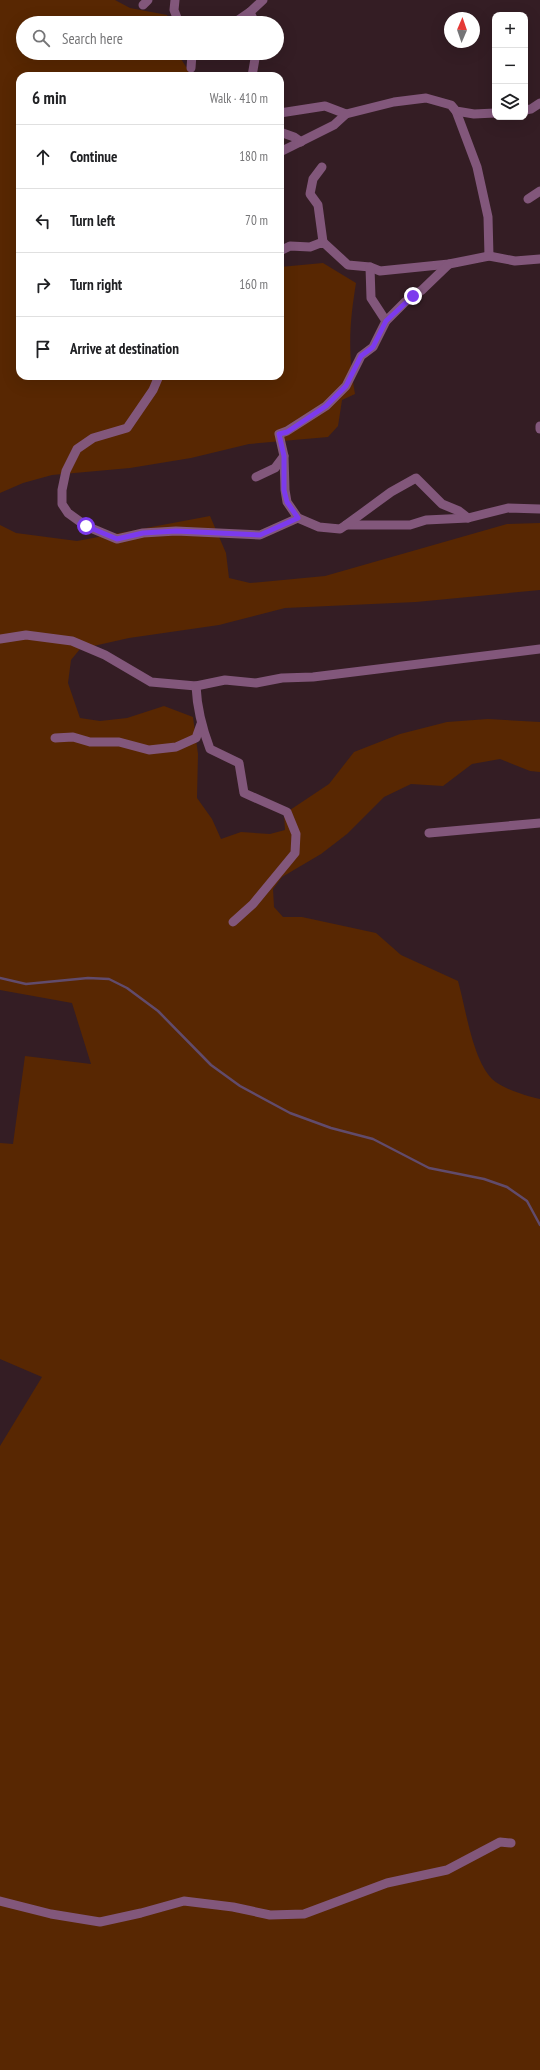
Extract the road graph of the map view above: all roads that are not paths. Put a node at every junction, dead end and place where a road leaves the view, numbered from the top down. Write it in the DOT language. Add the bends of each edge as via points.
graph roads {
  1 [pos="174,0"];
  2 [pos="263,0"];
  3 [pos="250,12"];
  4 [pos="176,16"];
  5 [pos="244,16"];
  6 [pos="252,16"];
  7 [pos="192,60"];
  8 [pos="255,60"];
  9 [pos="191,68"];
  10 [pos="253,72"];
  11 [pos="540,103"];
  12 [pos="528,110"];
  13 [pos="456,111"];
  14 [pos="284,112"];
  15 [pos="492,112"];
  16 [pos="346,114"];
  17 [pos="284,133"];
  18 [pos="300,142"];
  19 [pos="284,150"];
  20 [pos="322,167"];
  21 [pos="540,191"];
  22 [pos="528,199"];
  23 [pos="323,242"];
  24 [pos="284,249"];
  25 [pos="489,256"];
  26 [pos="540,259"];
  27 [pos="449,264"];
  28 [pos="370,268"];
  29 [pos="386,321"];
  30 [pos="157,380"];
  31 [pos="284,456"];
  32 [pos="256,477"];
  33 [pos="540,509"];
  34 [pos="298,518"];
  35 [pos="468,518"];
  36 [pos="346,525"];
  37 [pos="0,639"];
  38 [pos="540,650"];
  39 [pos="196,686"];
  40 [pos="201,724"];
  41 [pos="55,738"];
  42 [pos="540,823"];
  43 [pos="429,833"];
  44 [pos="233,922"];
  45 [pos="511,1843"];
  46 [pos="0,1901"];
  1 -- 4 [label="street"];
  2 -- 3 [label="street"];
  3 -- 5 [label="street"];
  3 -- 6 [label="street"];
  7 -- 9 [label="street"];
  8 -- 10 [label="street"];
  11 -- 12 [label="street"];
  13 -- 15 [label="street" via="474,114"];
  13 -- 16 [label="street" via="451,105 426,98 394,102"];
  13 -- 25 [label="street" via="477,167 488,217"];
  14 -- 16 [label="street" via="325,106"];
  16 -- 18 [label="street" via="334,124"];
  17 -- 18 [label="street"];
  18 -- 19 [label="street"];
  20 -- 23 [label="street" via="313,180 310,194 318,205"];
  21 -- 22 [label="street"];
  23 -- 24 [label="street" via="310,247 290,246"];
  23 -- 28 [label="street" via="348,264"];
  25 -- 26 [label="street" via="515,261"];
  25 -- 27 [label="street"];
  27 -- 28 [label="street" via="380,271"];
  27 -- 29 [label="street"];
  28 -- 29 [label="street" via="371,298"];
  29 -- 31 [label="street" via="373,347 361,356 346,386 326,406 287,432 279,434"];
  30 -- 34 [label="street" via="127,428 93,438 77,449 66,471 62,490 62,504 68,513 86,526 117,539 143,533 176,531 260,535"];
  31 -- 32 [label="street" via="275,468"];
  31 -- 34 [label="street" via="287,502"];
  33 -- 35 [label="street" via="508,508"];
  34 -- 36 [label="street" via="319,527 340,529"];
  35 -- 36 [label="street" via="426,520 410,525"];
  35 -- 36 [label="street" via="442,504 416,478 391,492"];
  37 -- 39 [label="street" via="26,635 72,641 105,655 151,682"];
  38 -- 39 [label="street" via="256,683 225,680"];
  39 -- 40 [label="street"];
  40 -- 41 [label="street" via="196,738 176,746 149,750 119,742 90,742 73,737"];
  40 -- 44 [label="street" via="210,749 239,763 244,793 287,812 296,834 295,853 253,904"];
  42 -- 43 [label="street"];
  45 -- 46 [label="street" via="500,1842 447,1870 387,1883 304,1914 270,1915 184,1900 100,1922 51,1914"];
}
